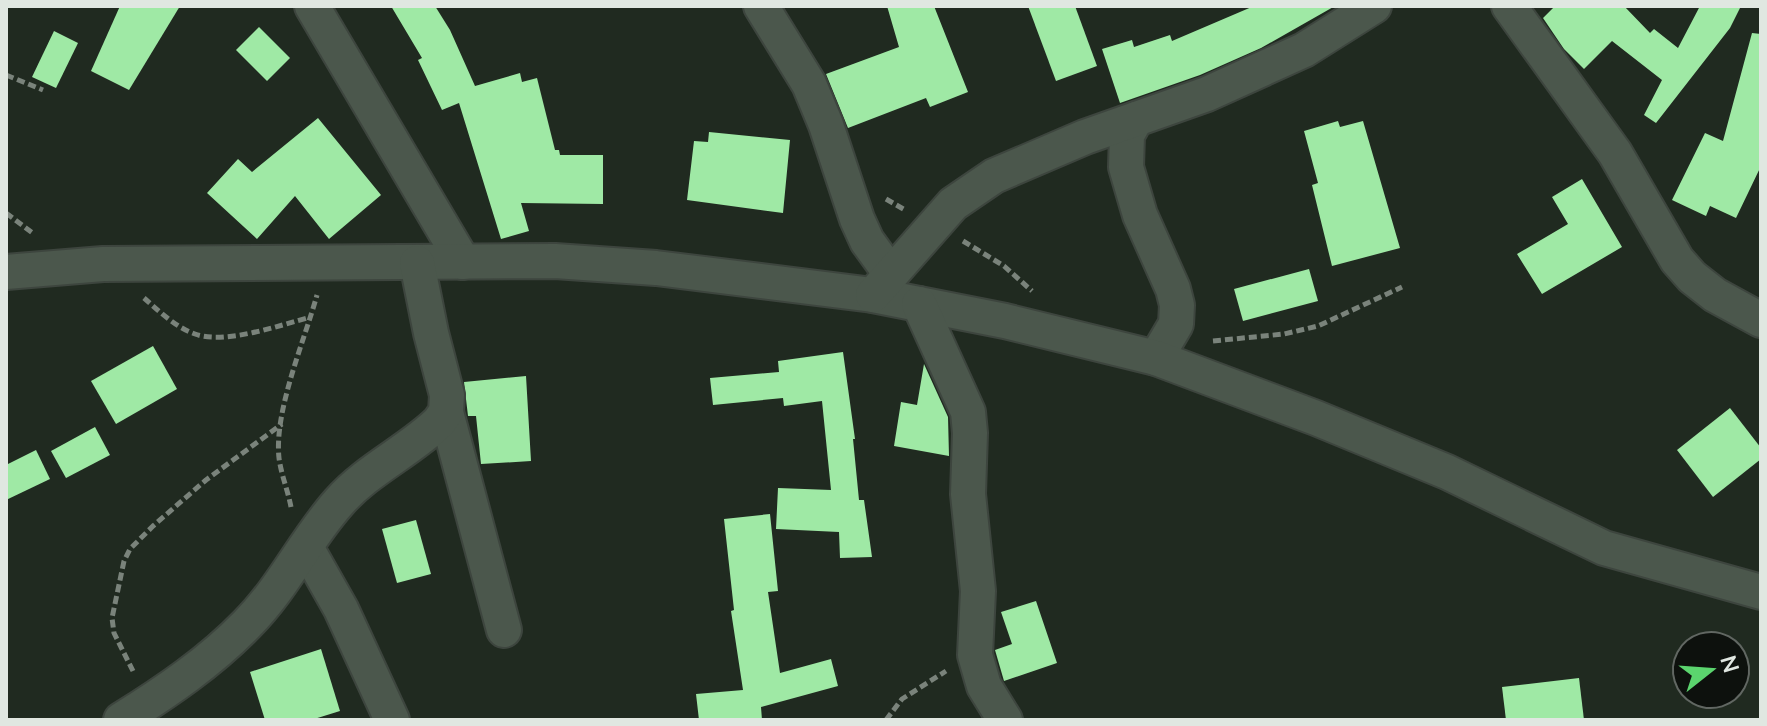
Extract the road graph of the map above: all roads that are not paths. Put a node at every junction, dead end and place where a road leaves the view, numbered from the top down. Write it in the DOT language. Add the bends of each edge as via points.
graph roads {
  1 [pos="312,6"];
  2 [pos="761,6"];
  3 [pos="1374,6"];
  4 [pos="1509,6"];
  5 [pos="1136,119"];
  6 [pos="463,262"];
  7 [pos="417,263"];
  8 [pos="6,272"];
  9 [pos="882,284"];
  10 [pos="919,304"];
  11 [pos="1761,320"];
  12 [pos="1160,350"];
  13 [pos="446,412"];
  14 [pos="306,547"];
  15 [pos="1761,592"];
  16 [pos="504,630"];
  17 [pos="121,720"];
  18 [pos="392,720"];
  19 [pos="1005,720"];
  1 -- 6 [label="street"];
  2 -- 9 [label="street" via="809,84"];
  3 -- 5 [label="street" via="1304,50"];
  4 -- 11 [label="street" via="1615,153 1677,260 1715,295"];
  5 -- 9 [label="street" via="994,176 953,204"];
  5 -- 12 [label="street" via="1127,135 1126,167 1177,305 1176,324"];
  6 -- 7 [label="street"];
  6 -- 9 [label="street" via="555,261"];
  7 -- 8 [label="street" via="103,264"];
  7 -- 13 [label="street" via="447,395"];
  9 -- 10 [label="street"];
  10 -- 12 [label="street"];
  10 -- 19 [label="street" via="968,412 968,494 978,591 975,655 984,686"];
  12 -- 15 [label="street" via="1447,472 1604,548"];
  13 -- 14 [label="street" via="430,431 341,499"];
  13 -- 16 [label="street"];
  14 -- 17 [label="street" via="248,623 187,676"];
  14 -- 18 [label="street"];
}
